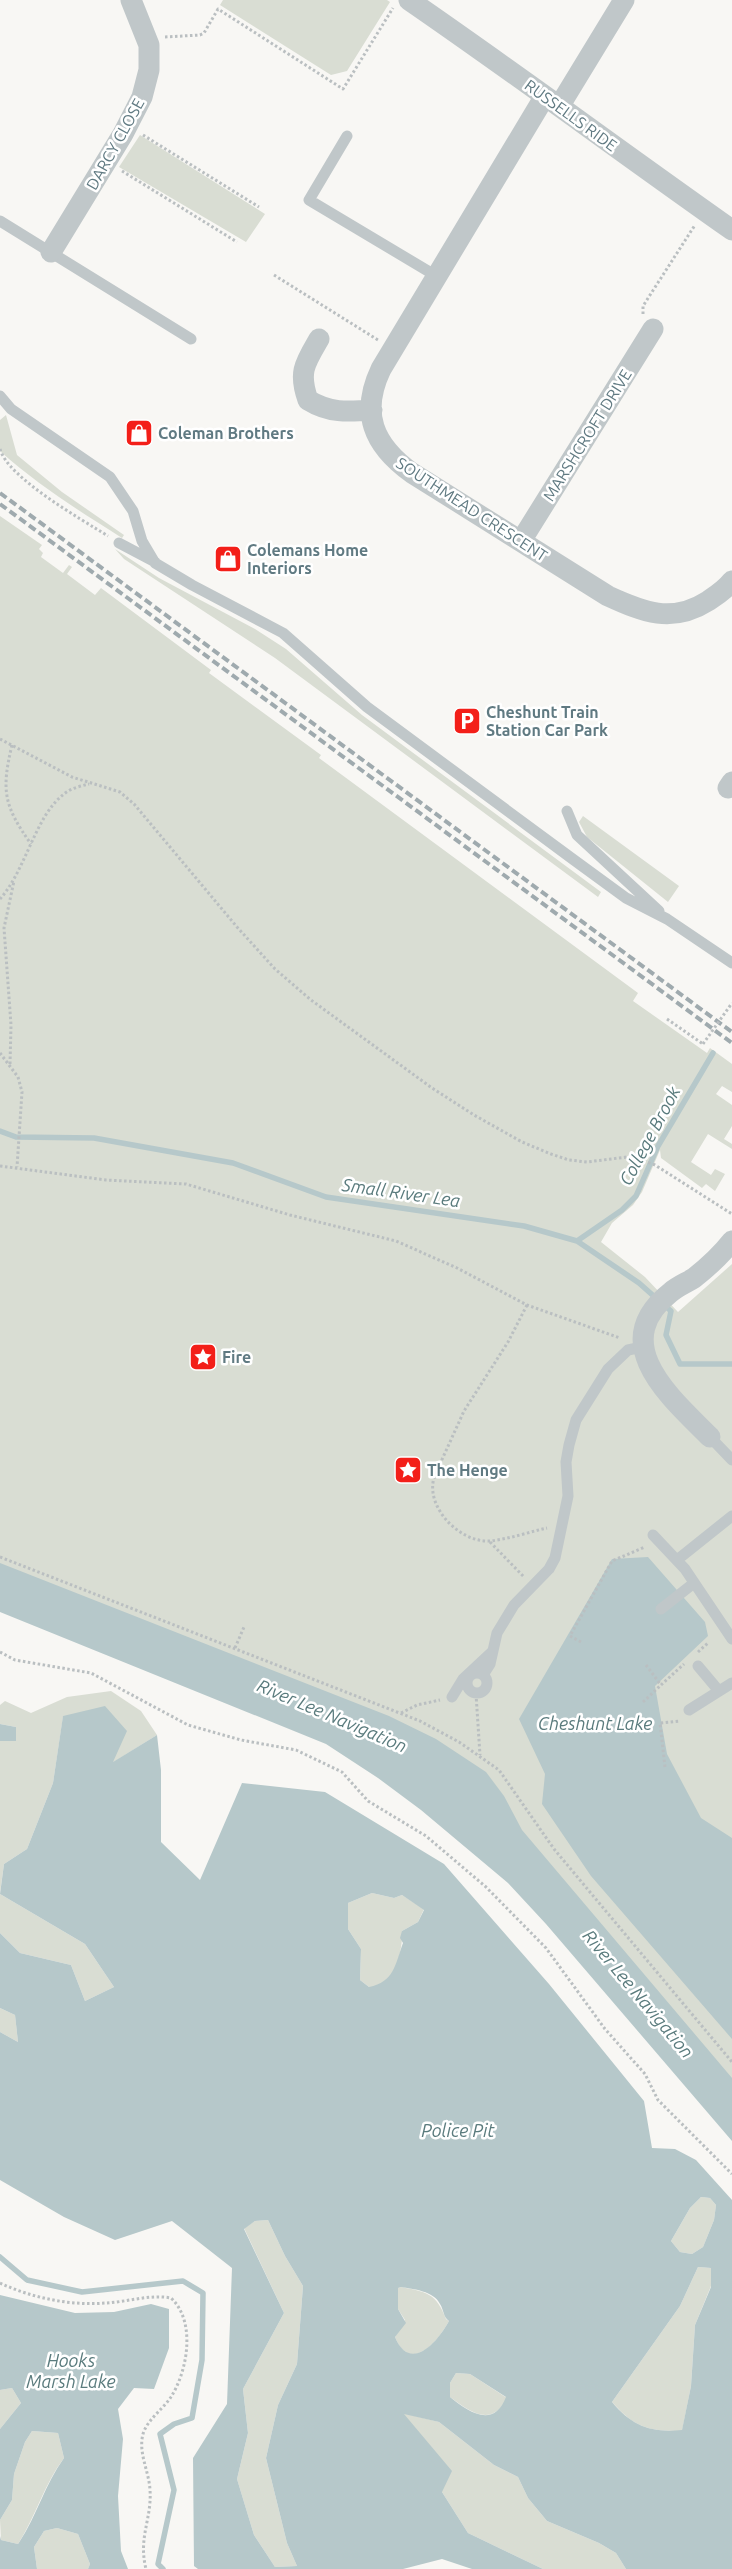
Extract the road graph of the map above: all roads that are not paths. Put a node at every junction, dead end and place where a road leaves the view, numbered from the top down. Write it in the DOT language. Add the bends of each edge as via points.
graph roads {
  1 [pos="131,0"];
  2 [pos="409,0"];
  3 [pos="624,0"];
  4 [pos="553,100"];
  5 [pos="347,136"];
  6 [pos="0,221"];
  7 [pos="732,230"];
  8 [pos="51,252"];
  9 [pos="438,277"];
  10 [pos="654,329"];
  11 [pos="191,339"];
  12 [pos="319,339"];
  13 [pos="0,396"];
  14 [pos="372,410"];
  15 [pos="521,541"];
  16 [pos="119,543"];
  17 [pos="156,563"];
  18 [pos="730,588"];
  19 [pos="567,811"];
  20 [pos="667,919"];
  21 [pos="732,962"];
  22 [pos="732,1241"];
  23 [pos="642,1344"];
  24 [pos="710,1437"];
  25 [pos="732,1460"];
  26 [pos="732,1516"];
  27 [pos="657,1538"];
  28 [pos="677,1560"];
  29 [pos="694,1583"];
  30 [pos="661,1609"];
  31 [pos="732,1638"];
  32 [pos="493,1651"];
  33 [pos="698,1666"];
  34 [pos="483,1675"];
  35 [pos="732,1683"];
  36 [pos="719,1691"];
  37 [pos="452,1697"];
  38 [pos="689,1710"];
  1 -- 8 [label="street, DARCY CLOSE" via="147,40 149,70 142,97"];
  2 -- 4 [label="street, RUSSELLS RIDE"];
  3 -- 4 [label="street, SOUTHMEAD CRESCENT"];
  4 -- 7 [label="street, RUSSELLS RIDE"];
  4 -- 9 [label="street, SOUTHMEAD CRESCENT"];
  5 -- 9 [label="lane" via="309,200"];
  6 -- 8 [label="lane"];
  8 -- 11 [label="lane"];
  9 -- 14 [label="street, SOUTHMEAD CRESCENT" via="376,380"];
  10 -- 15 [label="street, MARSHCROFT DRIVE"];
  12 -- 14 [label="street" via="303,366 303,386 308,400 339,413"];
  13 -- 17 [label="lane" via="11,409 110,477 133,511 142,540"];
  14 -- 15 [label="street, SOUTHMEAD CRESCENT" via="380,443 396,462"];
  15 -- 18 [label="street, SOUTHMEAD CRESCENT" via="608,596 637,609 668,616 695,609"];
  16 -- 17 [label="lane"];
  17 -- 20 [label="lane" via="283,633 367,707 626,898"];
  19 -- 20 [label="lane" via="576,835 635,886"];
  20 -- 21 [label="lane"];
  22 -- 23 [label="street" via="710,1265 671,1292 654,1309"];
  23 -- 24 [label="street" via="645,1359 662,1386"];
  23 -- 32 [label="lane" via="628,1350 608,1370 576,1420 566,1462 568,1496 556,1558 514,1605 497,1633"];
  24 -- 25 [label="lane"];
  26 -- 28 [label="lane"];
  27 -- 28 [label="lane"];
  28 -- 29 [label="lane"];
  29 -- 30 [label="lane"];
  29 -- 31 [label="lane"];
  32 -- 34 [label="lane"];
  32 -- 37 [label="lane" via="463,1679"];
  33 -- 36 [label="lane"];
  34 -- 34 [label="lane" via="487,1686 483,1692 476,1694 468,1689 467,1679 477,1673"];
  35 -- 36 [label="lane"];
  36 -- 38 [label="lane"];
}
